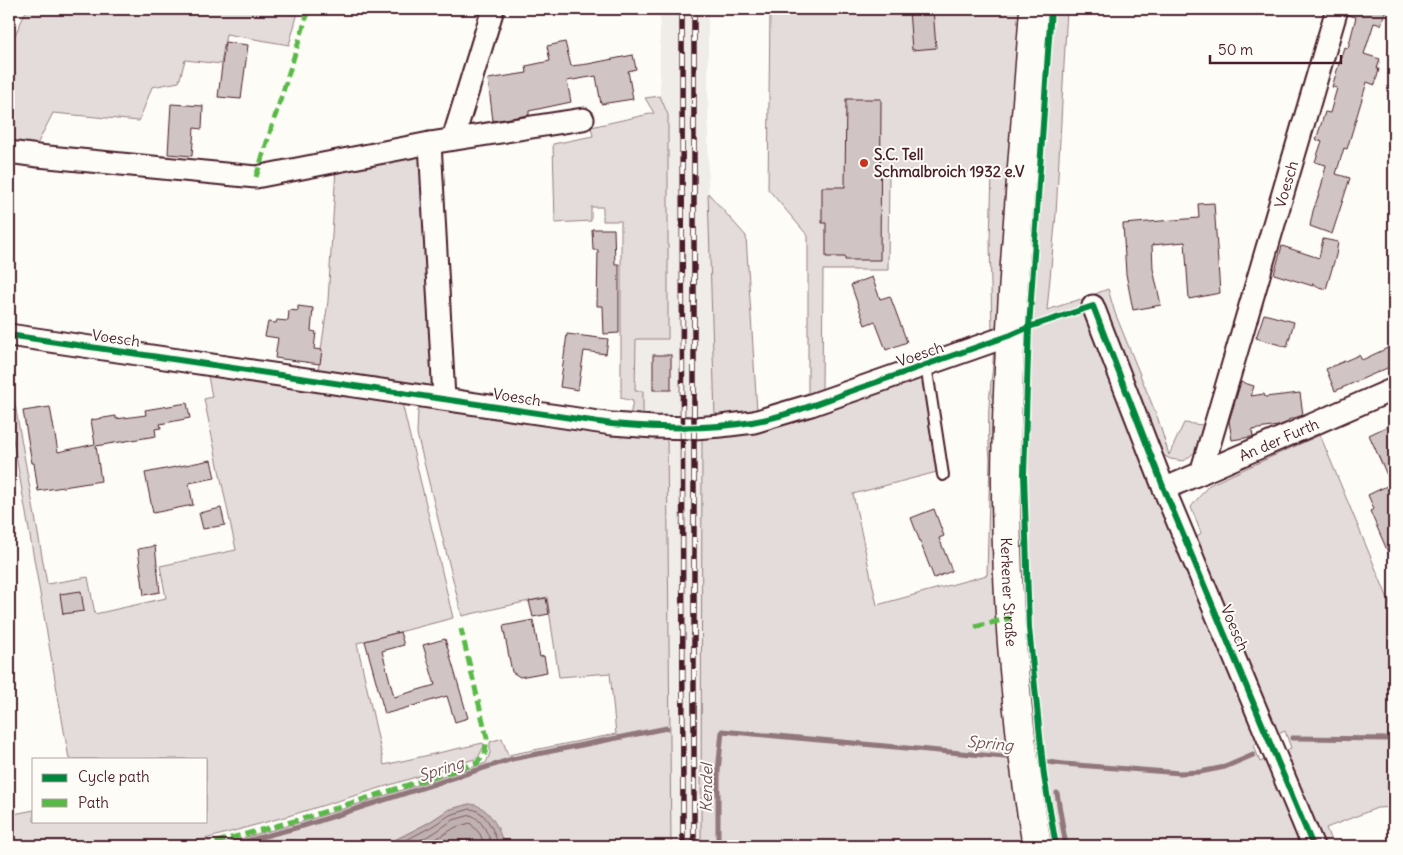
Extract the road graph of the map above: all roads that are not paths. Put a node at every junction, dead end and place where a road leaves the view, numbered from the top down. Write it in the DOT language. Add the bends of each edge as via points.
graph roads {
  1 [pos="493,9"];
  2 [pos="1034,9"];
  3 [pos="1337,9"];
  4 [pos="583,119"];
  5 [pos="453,139"];
  6 [pos="430,143"];
  7 [pos="9,152"];
  8 [pos="1093,306"];
  9 [pos="9,335"];
  10 [pos="1011,335"];
  11 [pos="926,365"];
  12 [pos="1394,389"];
  13 [pos="444,398"];
  14 [pos="1200,473"];
  15 [pos="943,475"];
  16 [pos="1164,489"];
  17 [pos="1037,846"];
  18 [pos="1314,846"];
  1 -- 5 [label="street"];
  2 -- 10 [label="main road"];
  3 -- 14 [label="street, Voesch"];
  4 -- 5 [label="street"];
  5 -- 6 [label="street"];
  6 -- 7 [label="street" via="256,177"];
  6 -- 13 [label="street"];
  8 -- 16 [label="street, Voesch"];
  9 -- 13 [label="street, Voesch"];
  10 -- 11 [label="street, Voesch"];
  10 -- 17 [label="main road, Kerkener Straße" via="1006,482 1008,577 1022,745"];
  11 -- 13 [label="street, Voesch" via="772,418 720,426 673,428 612,424"];
  11 -- 15 [label="lane"];
  12 -- 14 [label="street, An der Furth"];
  14 -- 16 [label="street, An der Furth"];
  16 -- 18 [label="street, Voesch"];
}
